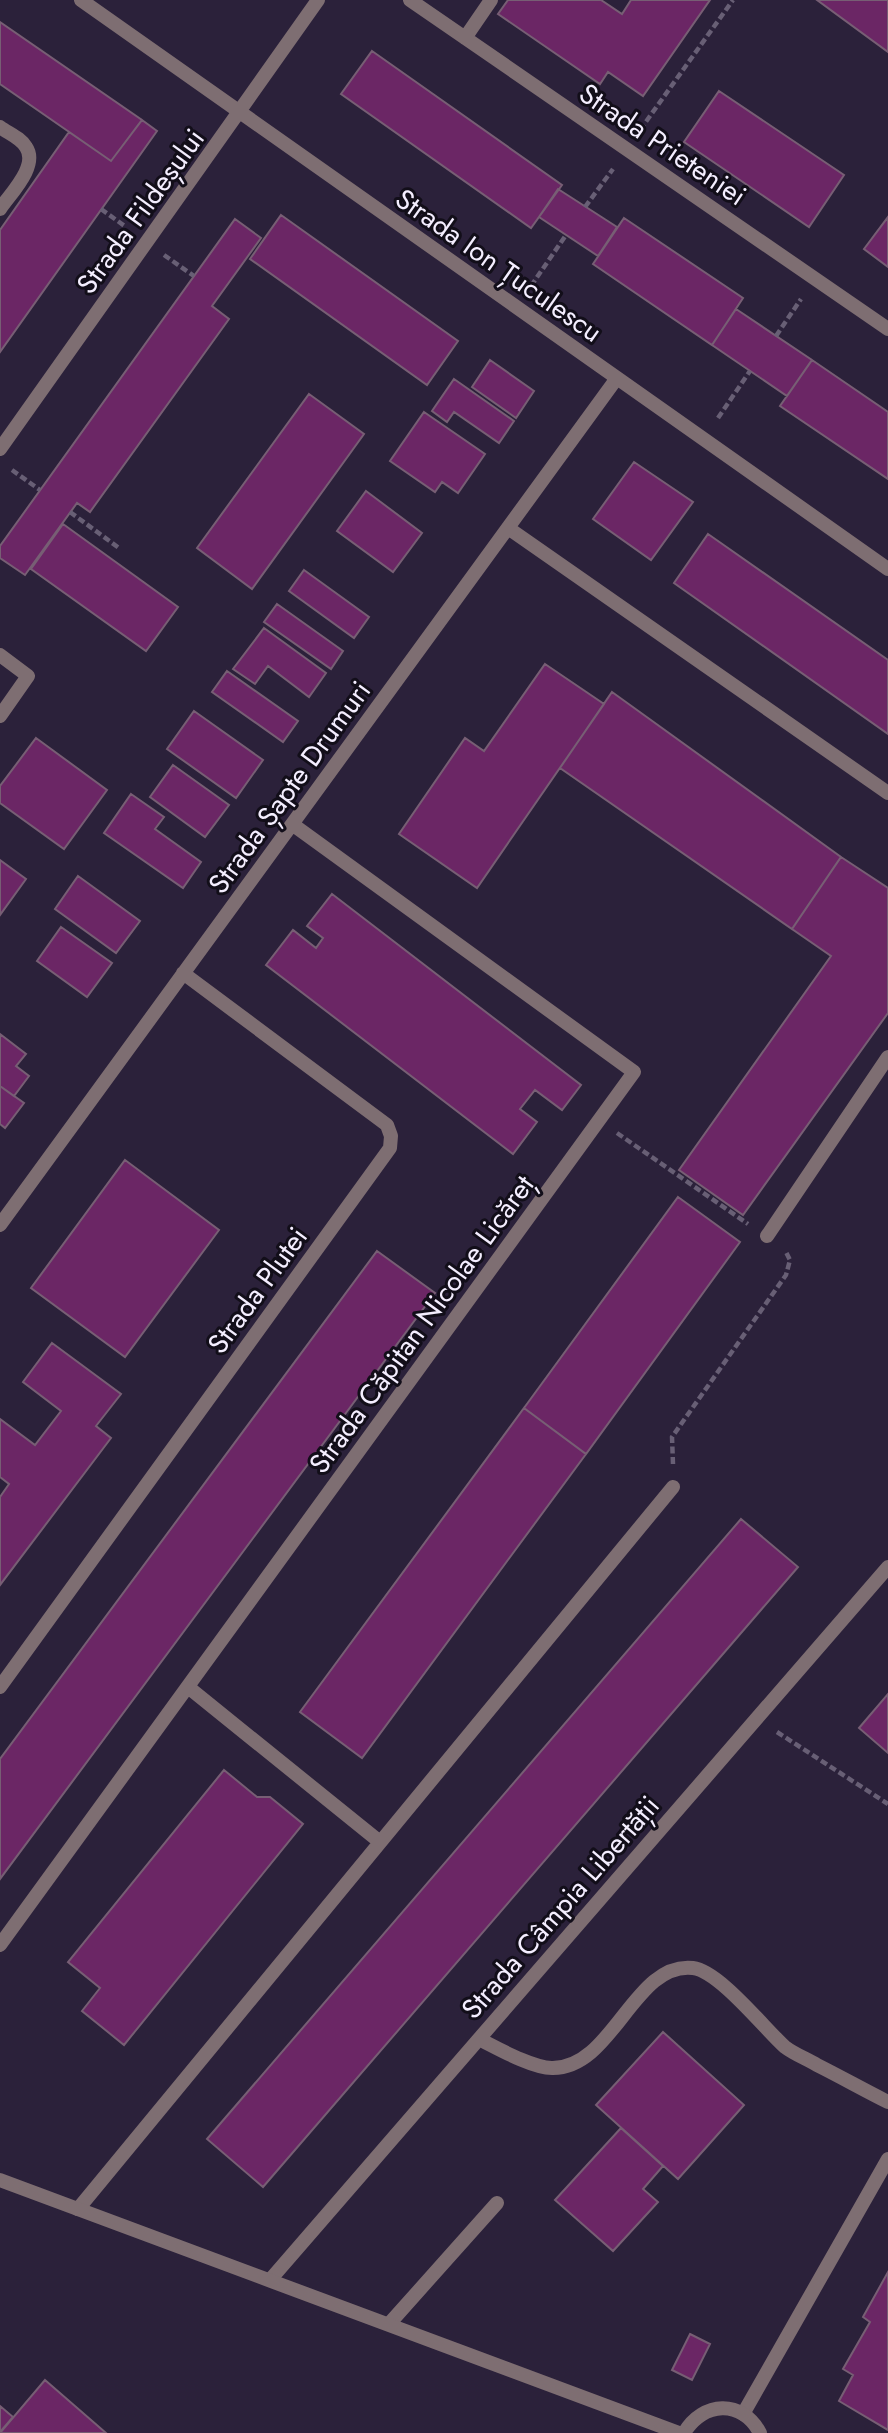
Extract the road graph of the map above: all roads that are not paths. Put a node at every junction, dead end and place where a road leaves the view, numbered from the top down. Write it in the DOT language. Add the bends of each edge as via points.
graph roads {
  1 [pos="82,0"];
  2 [pos="318,0"];
  3 [pos="410,0"];
  4 [pos="491,0"];
  5 [pos="464,38"];
  6 [pos="240,112"];
  7 [pos="0,127"];
  8 [pos="0,209"];
  9 [pos="888,329"];
  10 [pos="617,378"];
  11 [pos="0,449"];
  12 [pos="508,528"];
  13 [pos="888,569"];
  14 [pos="0,655"];
  15 [pos="0,716"];
  16 [pos="888,793"];
  17 [pos="292,824"];
  18 [pos="183,972"];
  19 [pos="888,1057"];
  20 [pos="0,1225"];
  21 [pos="767,1236"];
  22 [pos="674,1487"];
  23 [pos="888,1567"];
  24 [pos="0,1687"];
  25 [pos="188,1687"];
  26 [pos="380,1842"];
  27 [pos="0,1945"];
  28 [pos="479,2039"];
  29 [pos="888,2102"];
  30 [pos="888,2159"];
  31 [pos="0,2180"];
  32 [pos="497,2203"];
  33 [pos="78,2209"];
  34 [pos="270,2280"];
  35 [pos="389,2324"];
  36 [pos="743,2414"];
  37 [pos="679,2433"];
  38 [pos="684,2433"];
  39 [pos="760,2433"];
  1 -- 6 [label="street, Strada Ion Țuculescu"];
  2 -- 6 [label="street, Strada Fildeșului"];
  3 -- 5 [label="street, Strada Prieteniei"];
  4 -- 5 [label="street"];
  5 -- 9 [label="street, Strada Prieteniei"];
  6 -- 10 [label="street, Strada Ion Țuculescu"];
  6 -- 11 [label="street, Strada Fildeșului"];
  7 -- 8 [label="street" via="27,148 30,158 29,167"];
  10 -- 12 [label="street, Strada Șapte Drumuri"];
  10 -- 13 [label="street, Strada Ion Țuculescu"];
  12 -- 16 [label="street"];
  12 -- 17 [label="street, Strada Șapte Drumuri"];
  14 -- 15 [label="street" via="28,676"];
  17 -- 18 [label="street, Strada Șapte Drumuri"];
  17 -- 25 [label="street, Strada Căpitan Nicolae Licăreț" via="634,1072"];
  18 -- 20 [label="street, Strada Șapte Drumuri"];
  18 -- 24 [label="street, Strada Plutei" via="387,1125 390,1148"];
  19 -- 21 [label="street"];
  22 -- 26 [label="street"];
  23 -- 28 [label="street, Strada Câmpia Libertății"];
  25 -- 26 [label="street"];
  25 -- 27 [label="street, Strada Căpitan Nicolae Licăreț"];
  26 -- 33 [label="street"];
  28 -- 29 [label="street" via="551,2068 571,2065 598,2046 656,1980 672,1969 695,1968 716,1979 787,2049"];
  28 -- 34 [label="street, Strada Câmpia Libertății"];
  30 -- 36 [label="street"];
  31 -- 33 [label="street"];
  32 -- 35 [label="street"];
  33 -- 34 [label="street"];
  34 -- 35 [label="street"];
  35 -- 37 [label="street"];
  36 -- 38 [label="street" via="730,2409 702,2413"];
  36 -- 39 [label="street"];
}
